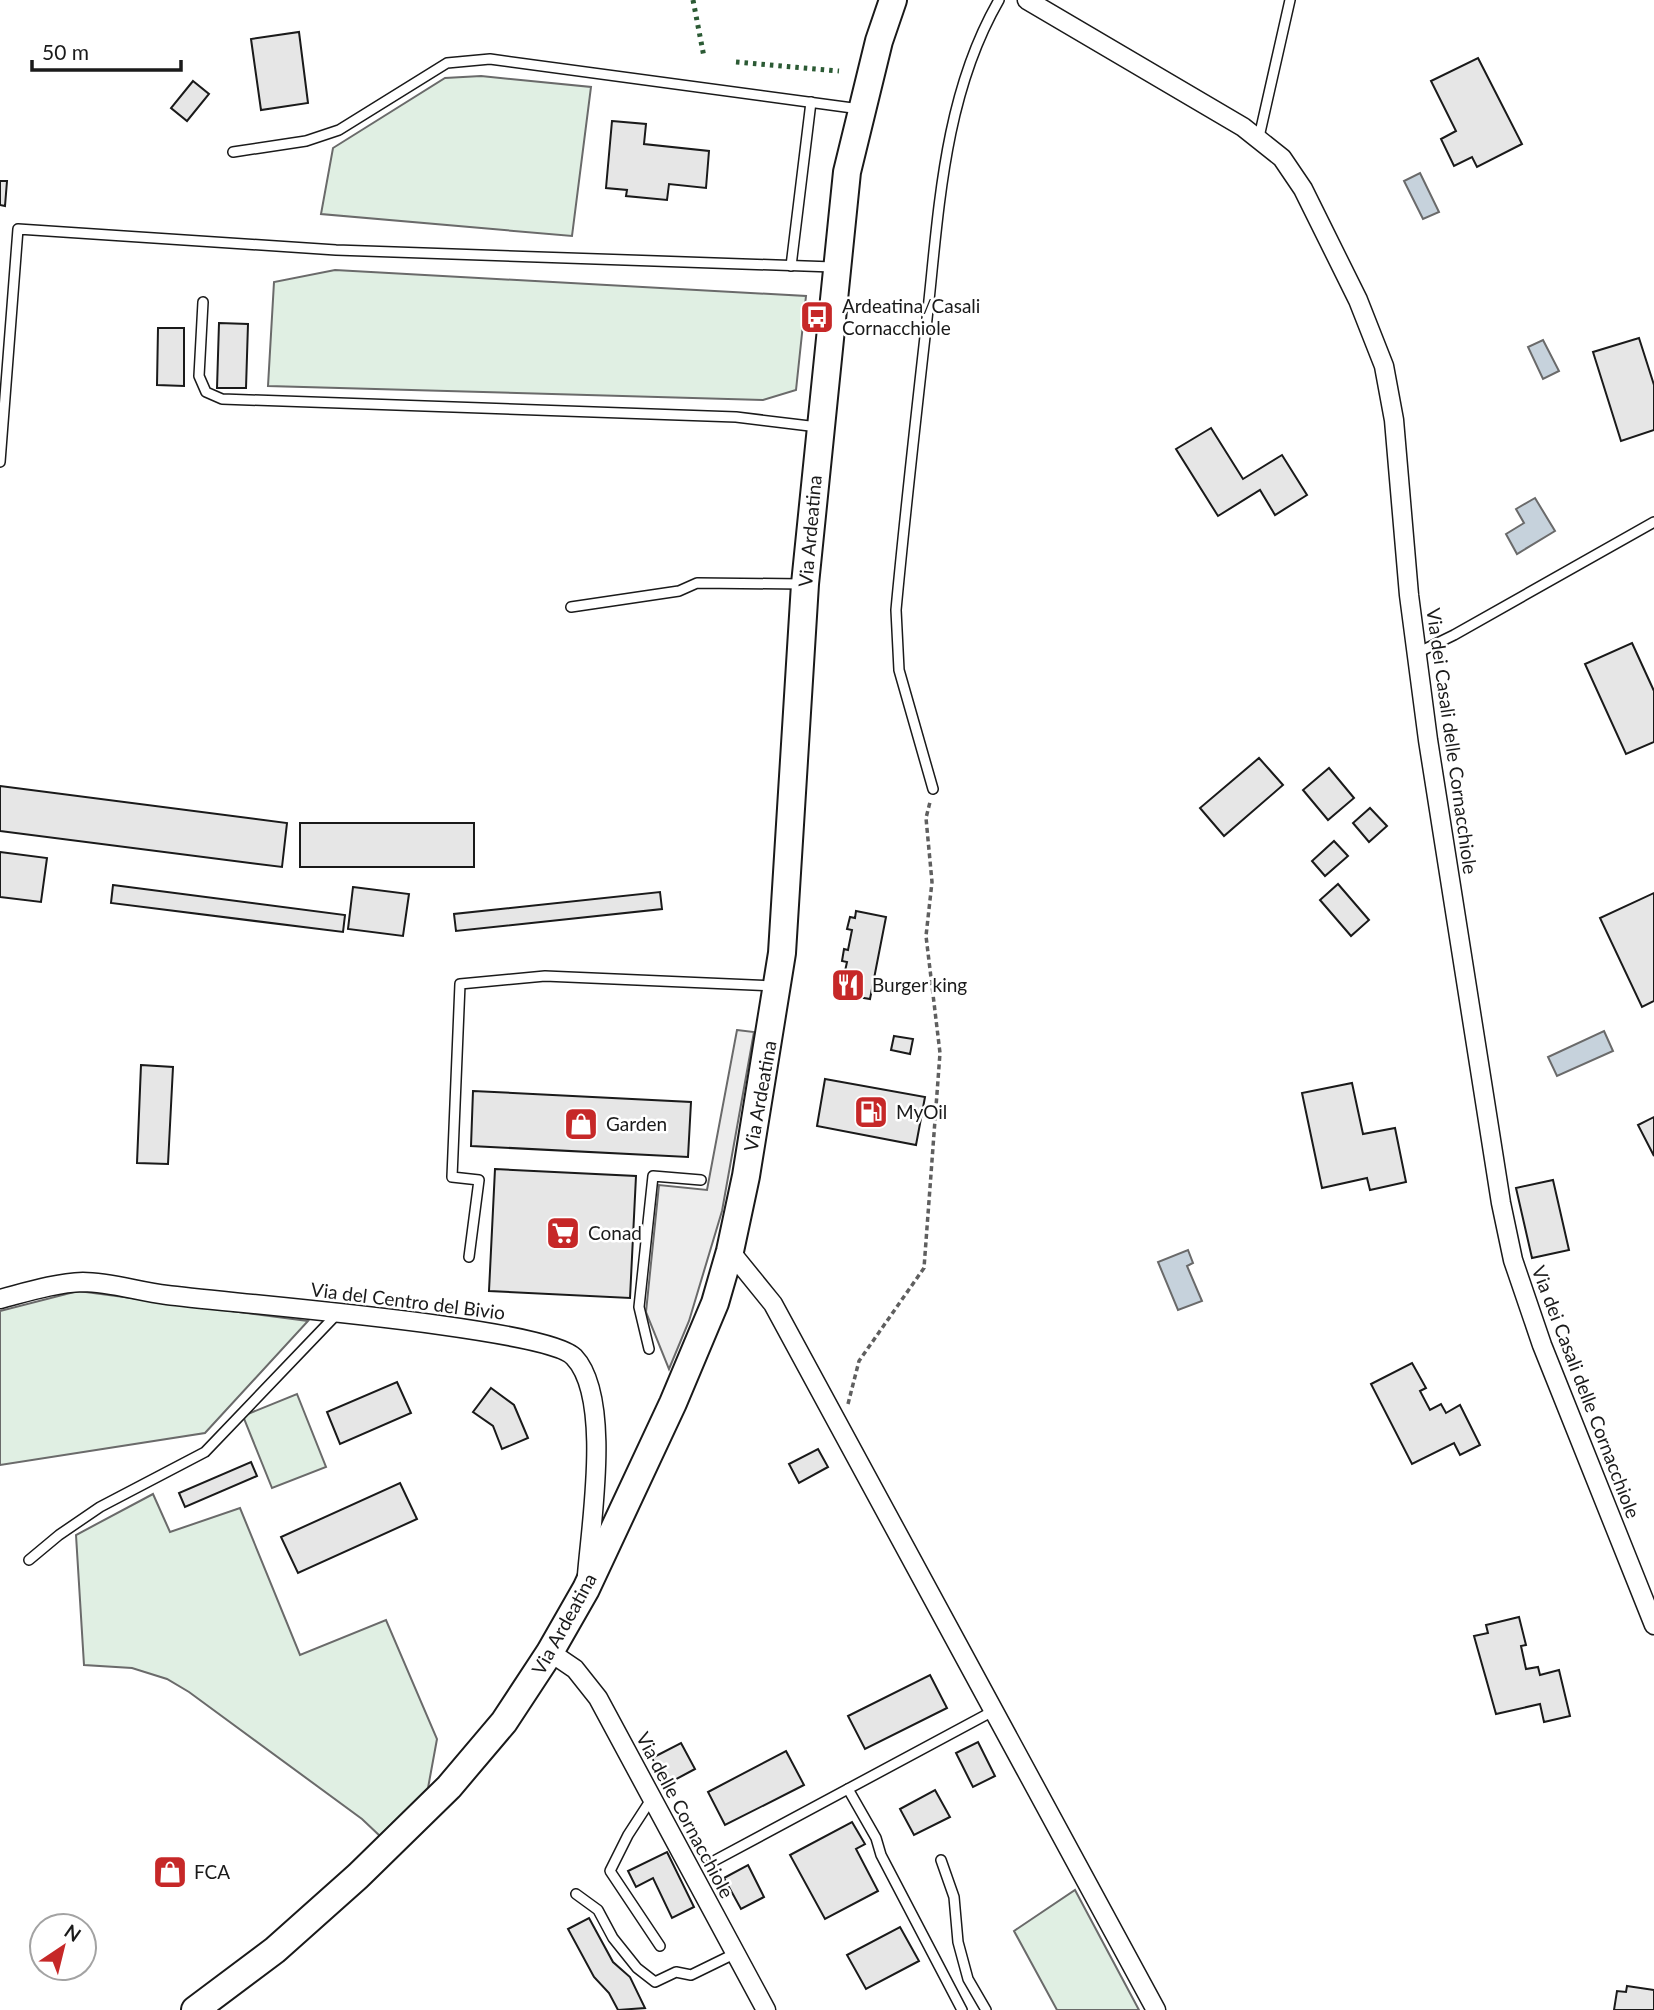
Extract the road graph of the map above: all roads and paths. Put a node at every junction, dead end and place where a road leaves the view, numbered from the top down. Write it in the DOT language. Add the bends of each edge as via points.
graph roads {
  1 [pos="893,0"];
  2 [pos="999,0"];
  3 [pos="1027,0"];
  4 [pos="1290,0"];
  5 [pos="811,102"];
  6 [pos="862,109"];
  7 [pos="1259,137"];
  8 [pos="233,152"];
  9 [pos="791,266"];
  10 [pos="835,267"];
  11 [pos="203,302"];
  12 [pos="820,427"];
  13 [pos="0,462"];
  14 [pos="1654,522"];
  15 [pos="805,584"];
  16 [pos="571,607"];
  17 [pos="1417,653"];
  18 [pos="933,789"];
  19 [pos="779,986"];
  20 [pos="701,1180"];
  21 [pos="730,1251"];
  22 [pos="468,1257"];
  23 [pos="0,1299"];
  24 [pos="338,1313"];
  25 [pos="649,1349"];
  26 [pos="842,1429"];
  27 [pos="29,1560"];
  28 [pos="586,1589"];
  29 [pos="1654,1626"];
  30 [pos="551,1652"];
  31 [pos="995,1710"];
  32 [pos="848,1789"];
  33 [pos="652,1798"];
  34 [pos="941,1860"];
  35 [pos="712,1862"];
  36 [pos="576,1895"];
  37 [pos="660,1946"];
  38 [pos="736,1954"];
  39 [pos="195,2010"];
  40 [pos="766,2010"];
  41 [pos="962,2010"];
  42 [pos="986,2010"];
  43 [pos="1156,2010"];
  1 -- 6 [label="main road, Via Ardeatina"];
  2 -- 18 [label="lane" via="963,79 944,168 896,610 899,670"];
  3 -- 7 [label="street, Via dei Casali delle Cornacchiole"];
  4 -- 7 [label="lane"];
  5 -- 6 [label="lane"];
  5 -- 8 [label="lane" via="490,59 465,60 435,70 339,130 306,141"];
  5 -- 9 [label="lane"];
  6 -- 10 [label="main road, Via Ardeatina" via="847,172"];
  7 -- 17 [label="street, Via dei Casali delle Cornacchiole" via="1282,158 1303,189 1364,312 1384,366 1394,420"];
  9 -- 10 [label="lane"];
  9 -- 13 [label="lane" via="336,250 18,229"];
  10 -- 12 [label="main road, Via Ardeatina"];
  11 -- 12 [label="lane" via="199,376 206,392 222,398 736,417"];
  12 -- 15 [label="main road, Via Ardeatina"];
  14 -- 17 [label="lane"];
  15 -- 16 [label="lane" via="697,583 679,591"];
  15 -- 19 [label="main road, Via Ardeatina"];
  17 -- 29 [label="street, Via dei Casali delle Cornacchiole" via="1513,1260"];
  18 -- 26 [label="path" via="926,818 933,882 926,936 940,1053 924,1268 859,1361"];
  19 -- 21 [label="main road, Via Ardeatina"];
  19 -- 22 [label="lane" via="545,976 460,984 452,1177 479,1180"];
  20 -- 25 [label="lane" via="653,1176 639,1307"];
  21 -- 26 [label="street" via="773,1304"];
  21 -- 28 [label="main road, Via Ardeatina" via="693,1357"];
  23 -- 24 [label="street, Via del Centro del Bivio" via="85,1282"];
  24 -- 27 [label="lane" via="205,1452 100,1507"];
  24 -- 28 [label="street, Via del Centro del Bivio" via="519,1337 559,1347 575,1358 591,1400 598,1457"];
  26 -- 31 [label="street"];
  28 -- 30 [label="main road, Via Ardeatina"];
  30 -- 33 [label="street, Via delle Cornacchiole" via="575,1669 593,1691"];
  30 -- 39 [label="main road, Via Ardeatina" via="503,1722 418,1819 294,1934"];
  31 -- 32 [label="lane"];
  31 -- 43 [label="street"];
  32 -- 35 [label="lane"];
  32 -- 41 [label="lane"];
  33 -- 37 [label="lane" via="610,1871"];
  33 -- 38 [label="street, Via delle Cornacchiole"];
  34 -- 42 [label="lane" via="954,1896 958,1942 968,1979"];
  36 -- 38 [label="lane" via="598,1910 613,1938 655,1982 676,1972 691,1975"];
  38 -- 40 [label="street, Via delle Cornacchiole"];
}
